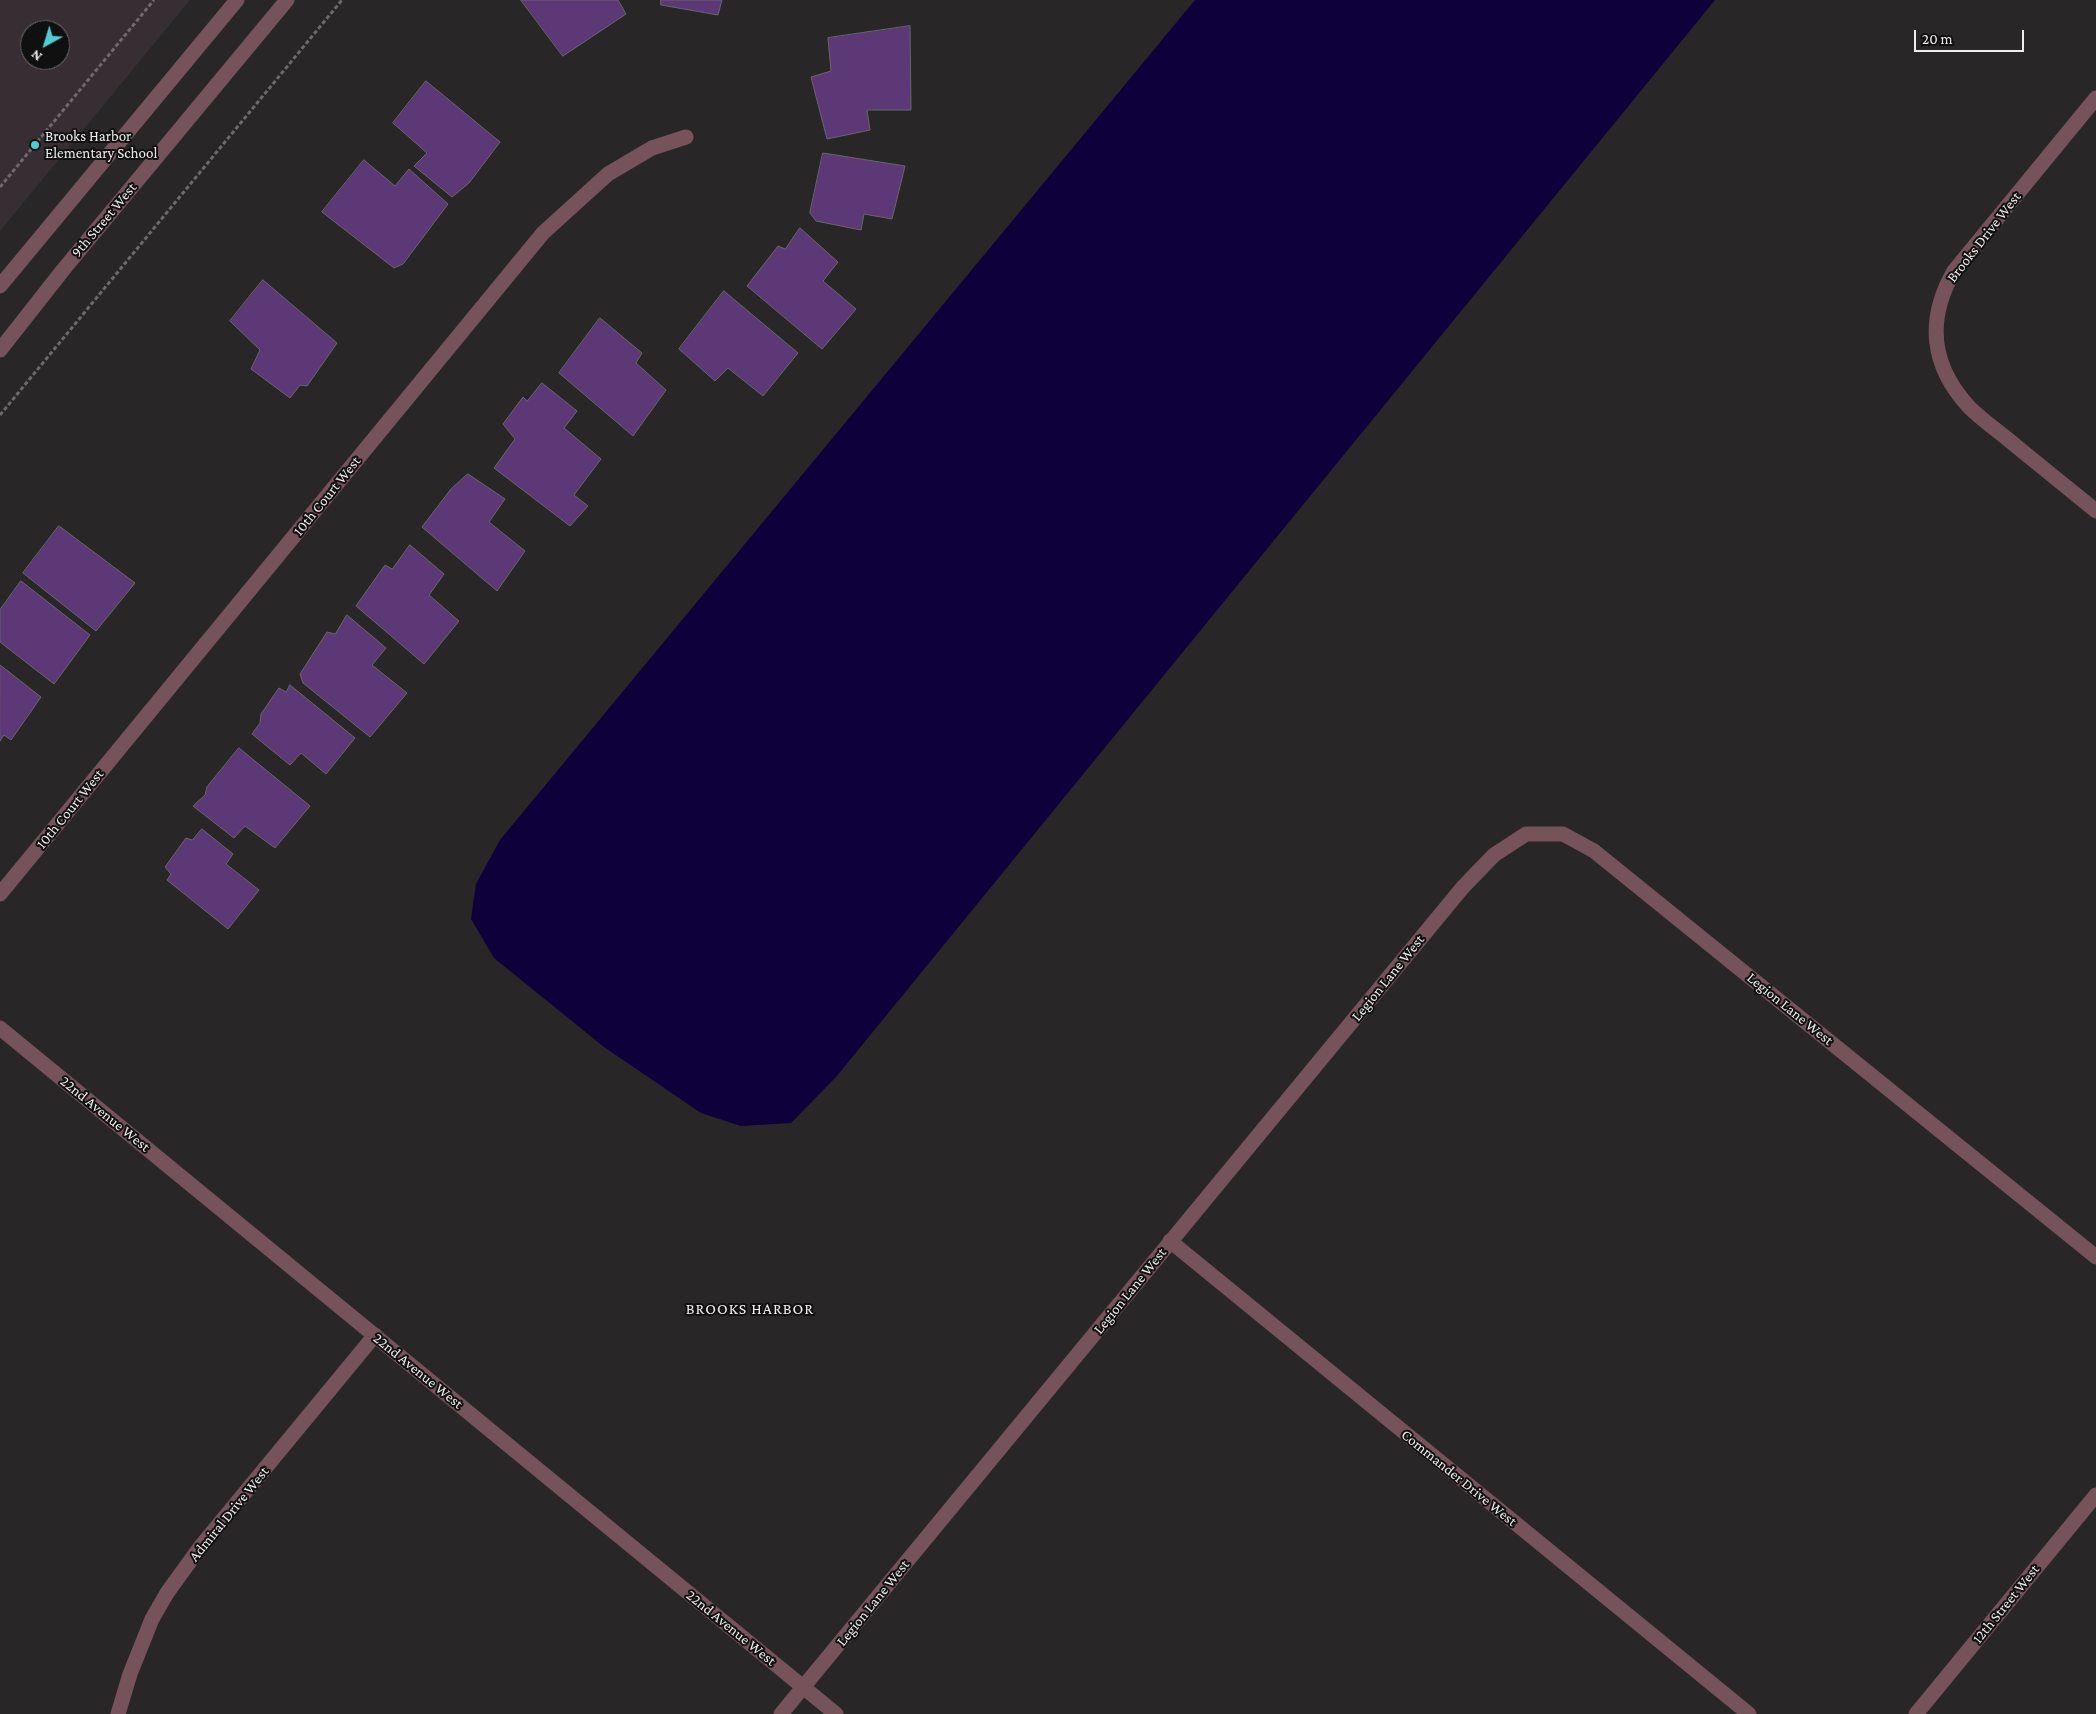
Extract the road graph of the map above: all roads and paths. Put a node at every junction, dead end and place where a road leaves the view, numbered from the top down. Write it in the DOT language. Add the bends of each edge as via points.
graph roads {
  1 [pos="154,0"];
  2 [pos="238,0"];
  3 [pos="287,0"];
  4 [pos="342,0"];
  5 [pos="2096,98"];
  6 [pos="686,137"];
  7 [pos="0,187"];
  8 [pos="0,286"];
  9 [pos="0,350"];
  10 [pos="0,415"];
  11 [pos="2096,511"];
  12 [pos="0,894"];
  13 [pos="0,1028"];
  14 [pos="1170,1242"];
  15 [pos="2096,1257"];
  16 [pos="375,1335"];
  17 [pos="2096,1495"];
  18 [pos="804,1687"];
  19 [pos="118,1714"];
  20 [pos="781,1714"];
  21 [pos="836,1714"];
  22 [pos="1749,1714"];
  23 [pos="1916,1714"];
  1 -- 7 [label="path"];
  2 -- 8 [label="street"];
  3 -- 9 [label="street, 9th Street West"];
  4 -- 10 [label="path"];
  5 -- 11 [label="street, Brooks Drive West" via="1954,271 1944,288 1935,332 1937,351 1950,383 1970,408"];
  6 -- 12 [label="street, 10th Court West" via="652,148 608,174 543,233"];
  13 -- 16 [label="street, 22nd Avenue West"];
  14 -- 15 [label="street, Legion Lane West" via="1462,887 1494,855 1526,834 1563,834 1594,851"];
  14 -- 18 [label="street, Legion Lane West"];
  14 -- 22 [label="street, Commander Drive West"];
  16 -- 18 [label="street, 22nd Avenue West"];
  16 -- 19 [label="street, Admiral Drive West" via="201,1546 167,1594 152,1619"];
  17 -- 23 [label="street, 12th Street West"];
  18 -- 20 [label="street, Legion Lane West"];
  18 -- 21 [label="street, 22nd Avenue West"];
}
